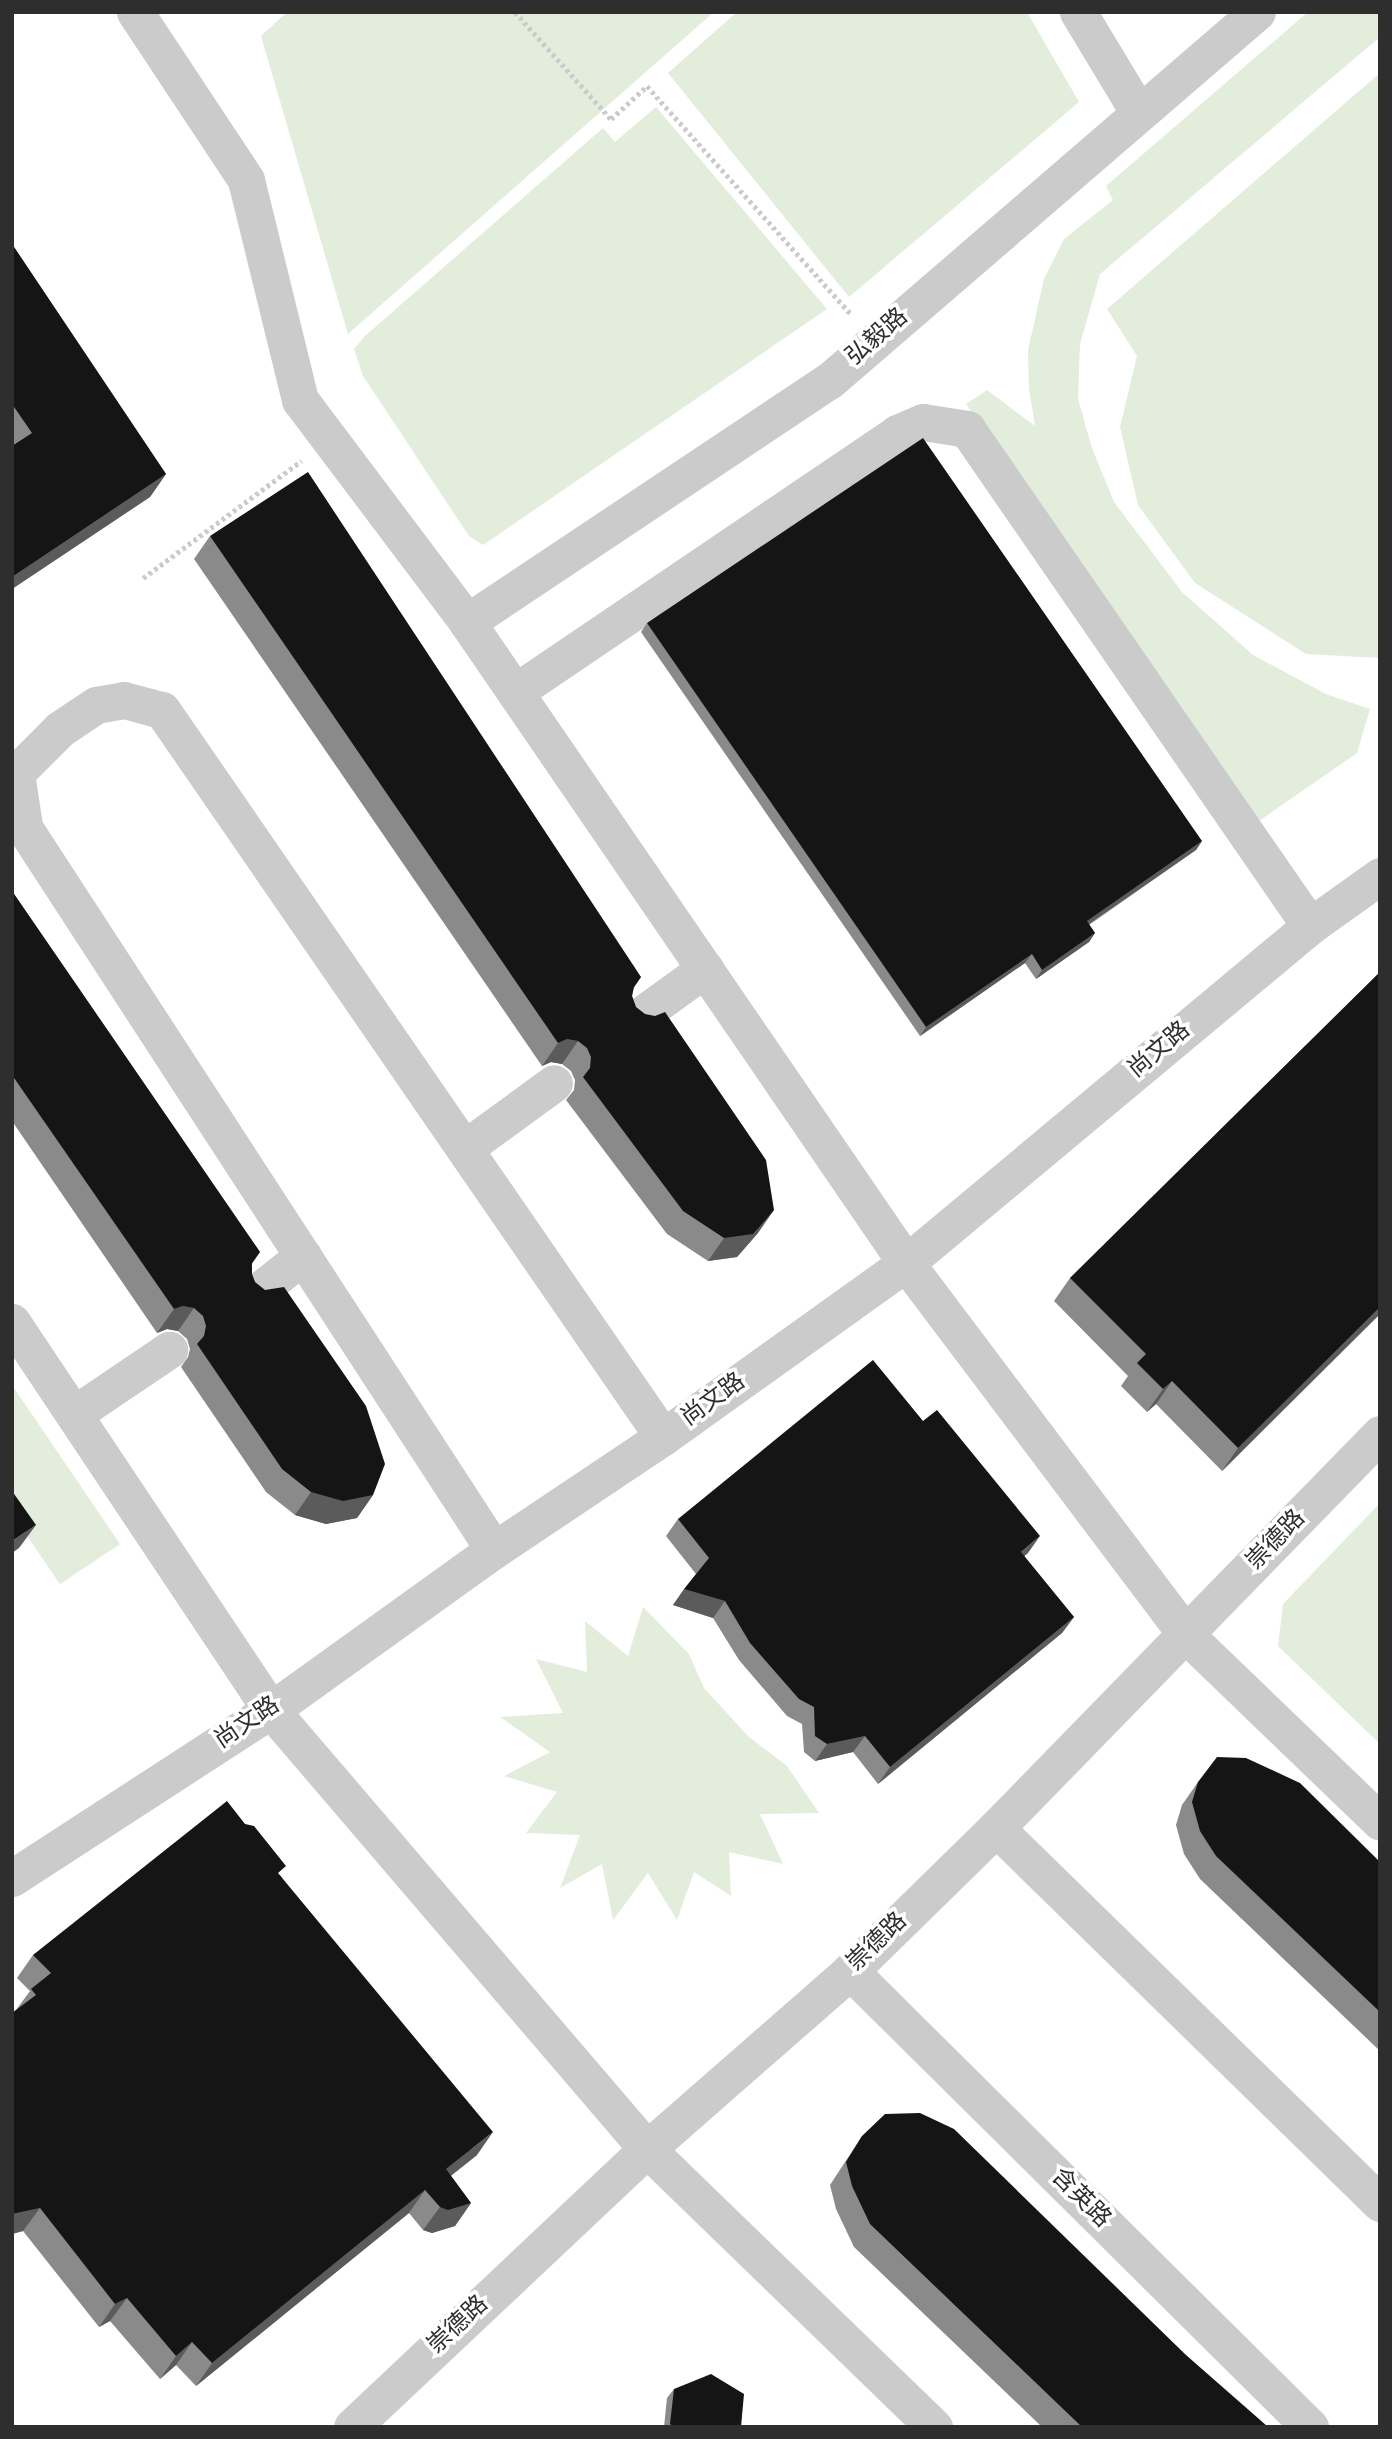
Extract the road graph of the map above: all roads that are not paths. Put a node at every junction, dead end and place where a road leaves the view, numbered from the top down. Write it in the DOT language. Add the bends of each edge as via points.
graph roads {
  1 [pos="135,12"];
  2 [pos="1078,12"];
  3 [pos="1257,12"];
  4 [pos="1139,113"];
  5 [pos="467,622"];
  6 [pos="515,692"];
  7 [pos="18,817"];
  8 [pos="1380,876"];
  9 [pos="1310,926"];
  10 [pos="705,969"];
  11 [pos="637,1018"];
  12 [pos="554,1083"];
  13 [pos="466,1148"];
  14 [pos="303,1256"];
  15 [pos="906,1264"];
  16 [pos="256,1293"];
  17 [pos="12,1322"];
  18 [pos="169,1350"];
  19 [pos="74,1414"];
  20 [pos="1380,1434"];
  21 [pos="663,1437"];
  22 [pos="494,1550"];
  23 [pos="1186,1635"];
  24 [pos="271,1710"];
  25 [pos="1380,1822"];
  26 [pos="996,1828"];
  27 [pos="12,1878"];
  28 [pos="850,1971"];
  29 [pos="647,2149"];
  30 [pos="1380,2203"];
  31 [pos="352,2427"];
  32 [pos="934,2427"];
  33 [pos="1310,2427"];
  1 -- 5 [label="street" via="246,180 300,400"];
  2 -- 4 [label="street"];
  3 -- 4 [label="street, 弘毅路"];
  4 -- 5 [label="street, 弘毅路" via="829,381"];
  5 -- 6 [label="street"];
  6 -- 9 [label="street" via="897,433 923,422 967,429"];
  6 -- 10 [label="street"];
  7 -- 13 [label="street" via="16,774 60,729 96,705 124,700 162,710"];
  7 -- 14 [label="street"];
  8 -- 9 [label="street, 尚文路"];
  9 -- 15 [label="street, 尚文路"];
  10 -- 11 [label="street"];
  10 -- 15 [label="street"];
  12 -- 13 [label="street"];
  13 -- 21 [label="street"];
  14 -- 16 [label="street"];
  14 -- 22 [label="street"];
  15 -- 21 [label="street, 尚文路"];
  15 -- 23 [label="street"];
  17 -- 19 [label="street"];
  18 -- 19 [label="street"];
  19 -- 24 [label="street"];
  20 -- 23 [label="street, 崇德路"];
  21 -- 22 [label="street, 尚文路"];
  22 -- 24 [label="street, 尚文路"];
  23 -- 25 [label="street"];
  23 -- 26 [label="street, 崇德路"];
  24 -- 27 [label="street, 尚文路"];
  24 -- 29 [label="street"];
  26 -- 28 [label="street, 崇德路"];
  26 -- 30 [label="street"];
  28 -- 29 [label="street, 崇德路"];
  28 -- 33 [label="street, 含英路"];
  29 -- 31 [label="street, 崇德路"];
  29 -- 32 [label="street"];
}
